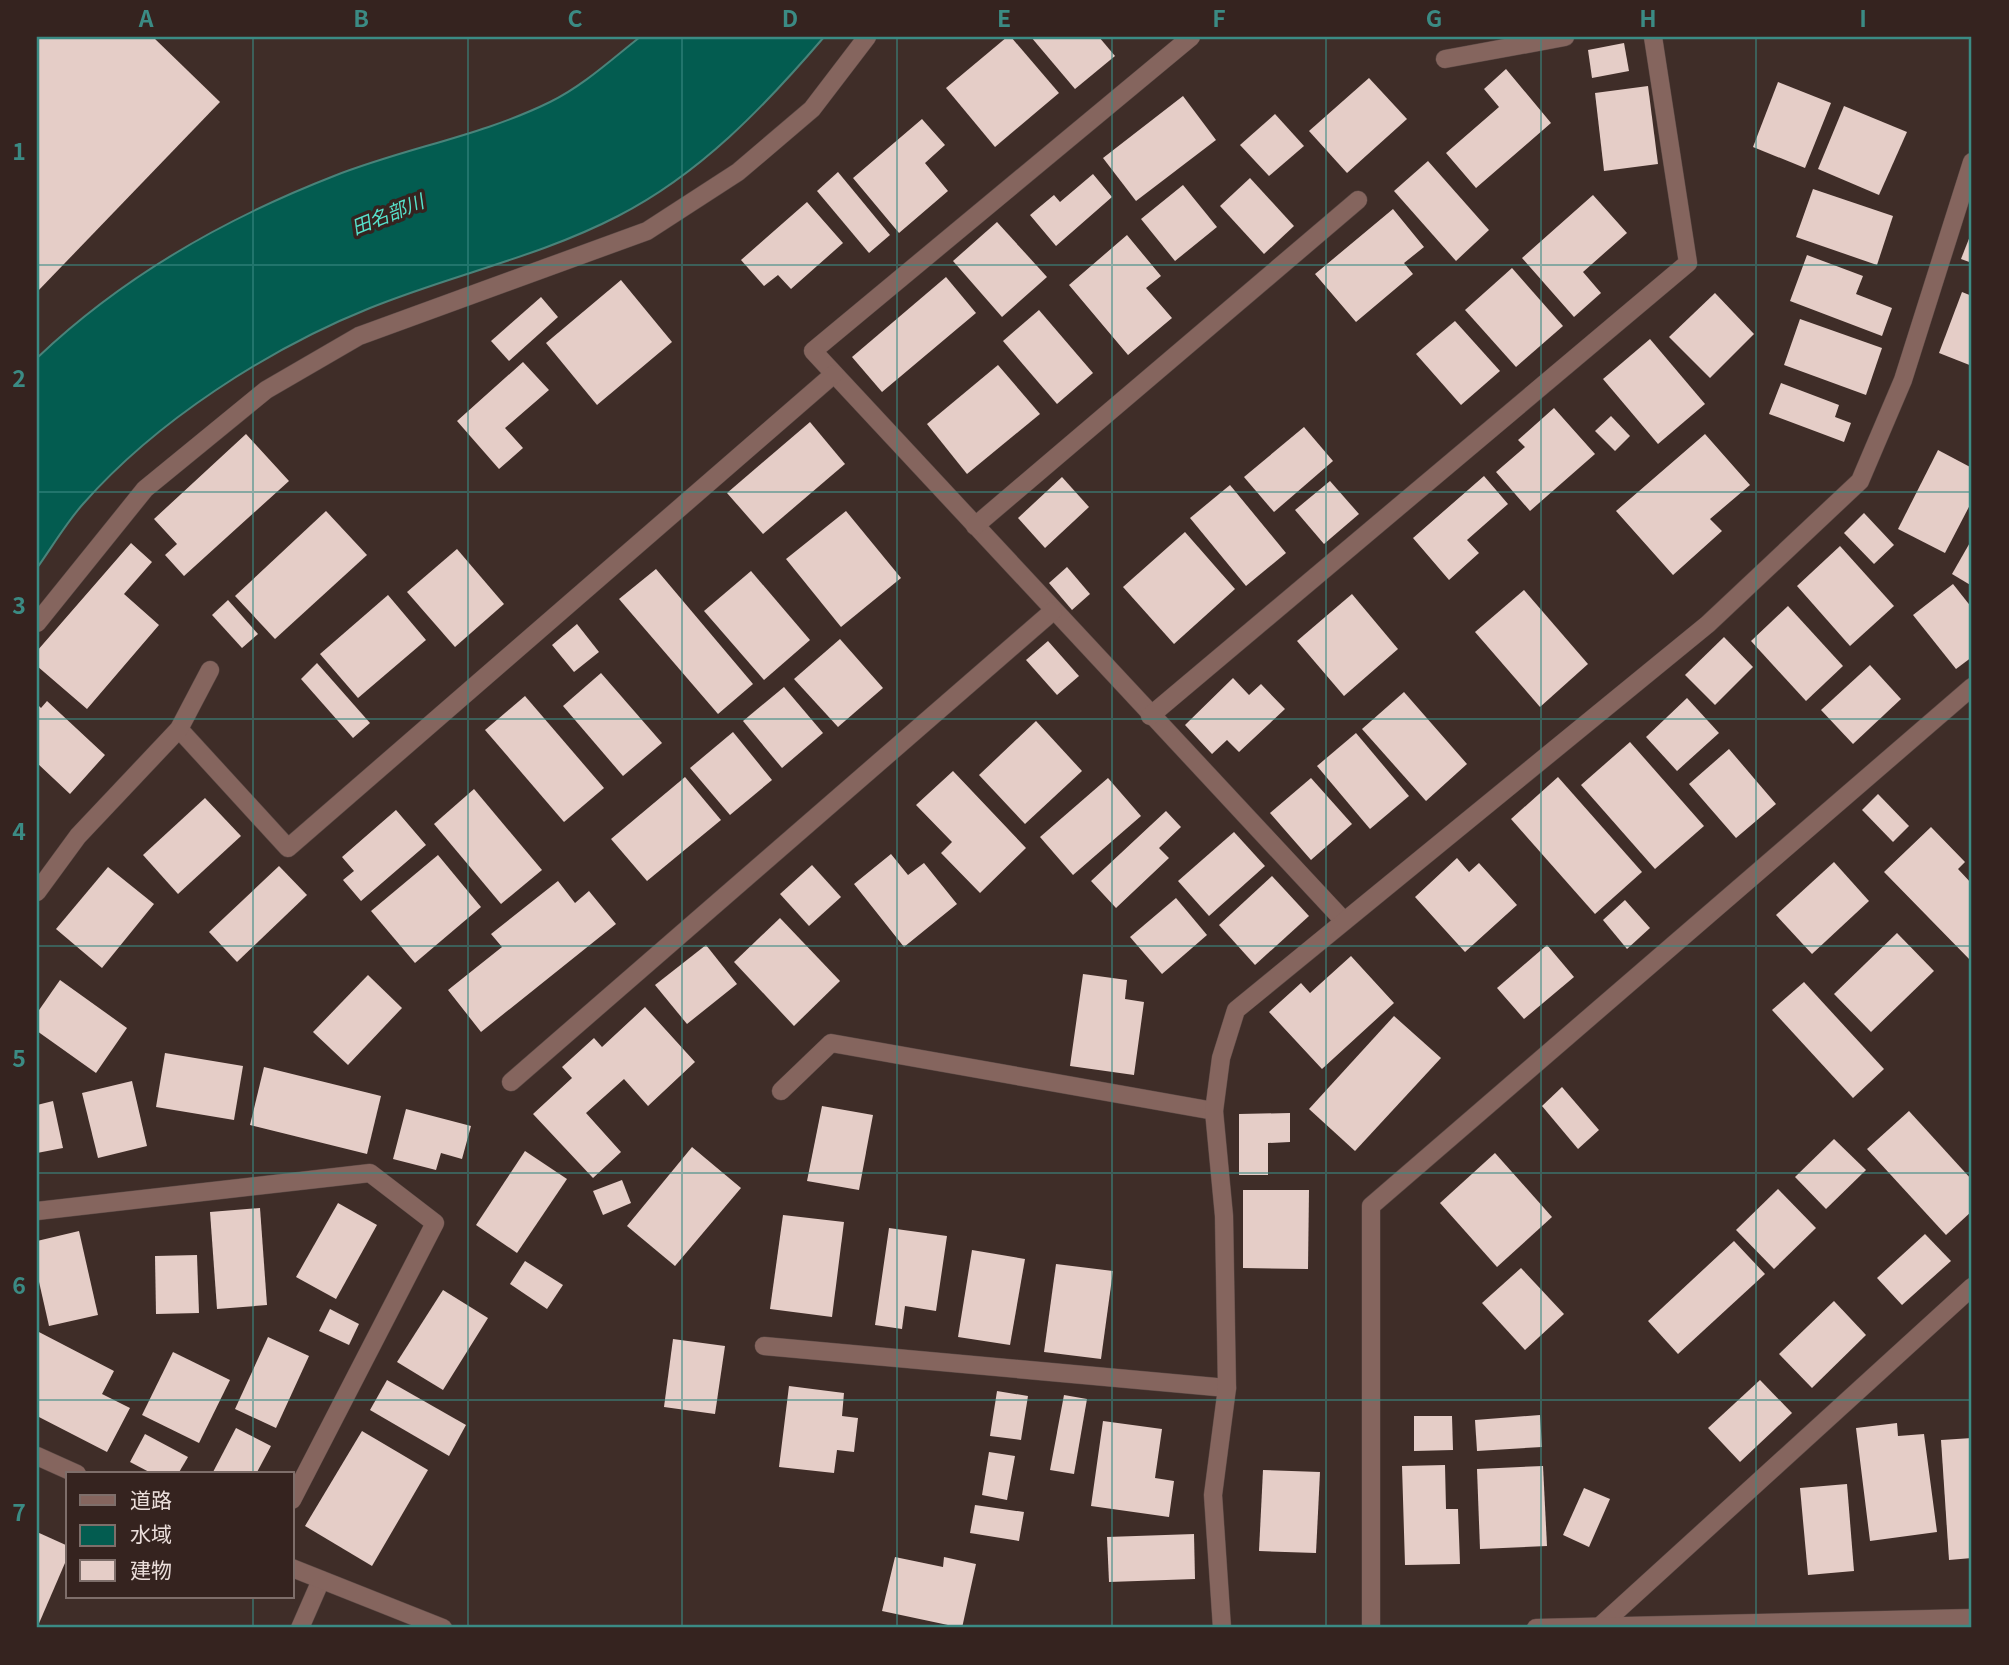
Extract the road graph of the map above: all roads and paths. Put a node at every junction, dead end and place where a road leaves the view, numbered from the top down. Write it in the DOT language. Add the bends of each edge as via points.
graph roads {
  1 [pos="867,37"];
  2 [pos="1191,37"];
  3 [pos="1564,37"];
  4 [pos="1653,37"];
  5 [pos="1445,59"];
  6 [pos="1972,162"];
  7 [pos="1358,200"];
  8 [pos="834,374"];
  9 [pos="975,526"];
  10 [pos="1053,611"];
  11 [pos="37,623"];
  12 [pos="210,670"];
  13 [pos="1972,687"];
  14 [pos="1150,716"];
  15 [pos="179,729"];
  16 [pos="37,891"];
  17 [pos="1343,921"];
  18 [pos="511,1082"];
  19 [pos="781,1091"];
  20 [pos="1214,1111"];
  21 [pos="37,1211"];
  22 [pos="1972,1287"];
  23 [pos="764,1346"];
  24 [pos="1227,1388"];
  25 [pos="37,1456"];
  26 [pos="73,1472"];
  27 [pos="294,1496"];
  28 [pos="294,1569"];
  29 [pos="321,1580"];
  30 [pos="1972,1618"];
  31 [pos="1600,1627"];
  32 [pos="300,1628"];
  33 [pos="443,1628"];
  34 [pos="1222,1628"];
  35 [pos="1371,1628"];
  36 [pos="1536,1628"];
  1 -- 11 [label="street" via="812,110 738,172 647,231 359,336 265,390 145,489"];
  2 -- 8 [label="street" via="813,351"];
  3 -- 5 [label="street"];
  4 -- 14 [label="street" via="1688,262"];
  6 -- 17 [label="street" via="1903,380 1860,481 1708,624"];
  7 -- 9 [label="street"];
  8 -- 9 [label="street"];
  8 -- 15 [label="street" via="288,848"];
  9 -- 10 [label="street"];
  10 -- 14 [label="street"];
  10 -- 18 [label="street"];
  12 -- 15 [label="street"];
  13 -- 35 [label="street" via="1371,1206"];
  14 -- 17 [label="street"];
  15 -- 16 [label="street" via="78,836"];
  17 -- 20 [label="street" via="1236,1010 1221,1058"];
  19 -- 20 [label="street" via="831,1042"];
  20 -- 24 [label="street" via="1224,1216"];
  21 -- 27 [label="street" via="370,1172 435,1223"];
  22 -- 31 [label="street"];
  23 -- 24 [label="street"];
  24 -- 34 [label="street" via="1213,1495"];
  25 -- 26 [label="street"];
  28 -- 29 [label="street"];
  29 -- 32 [label="street"];
  29 -- 33 [label="street"];
  30 -- 31 [label="street"];
  31 -- 36 [label="street"];
}
